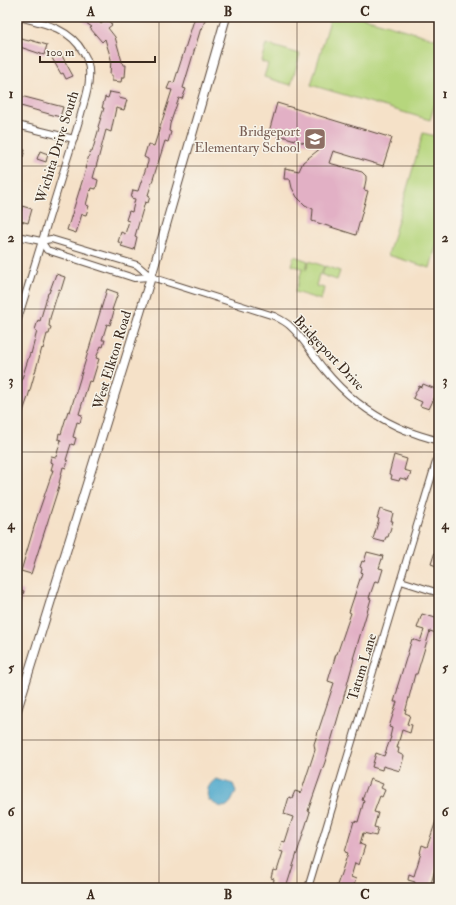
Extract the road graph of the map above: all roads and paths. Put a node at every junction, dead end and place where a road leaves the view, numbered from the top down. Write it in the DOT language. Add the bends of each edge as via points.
graph roads {
  1 [pos="19,17"];
  2 [pos="226,17"];
  3 [pos="17,125"];
  4 [pos="74,139"];
  5 [pos="17,236"];
  6 [pos="41,241"];
  7 [pos="151,278"];
  8 [pos="17,322"];
  9 [pos="439,441"];
  10 [pos="439,452"];
  11 [pos="401,581"];
  12 [pos="439,593"];
  13 [pos="17,710"];
  14 [pos="308,888"];
  1 -- 4 [label="street, Wichita Drive South" via="62,30 83,52 90,79"];
  2 -- 7 [label="street, West Elkton Road"];
  3 -- 4 [label="street"];
  4 -- 6 [label="street, Wichita Drive South"];
  5 -- 6 [label="street"];
  6 -- 7 [label="street" via="47,250 134,278"];
  6 -- 7 [label="street" via="51,238 137,266"];
  6 -- 8 [label="street, Wichita Drive South"];
  7 -- 9 [label="street, Bridgeport Drive" via="274,316 290,326 302,338 324,369 358,402 399,427"];
  7 -- 13 [label="street, West Elkton Road"];
  10 -- 11 [label="street, Tatum Lane"];
  11 -- 12 [label="street"];
  11 -- 14 [label="street, Tatum Lane"];
}
